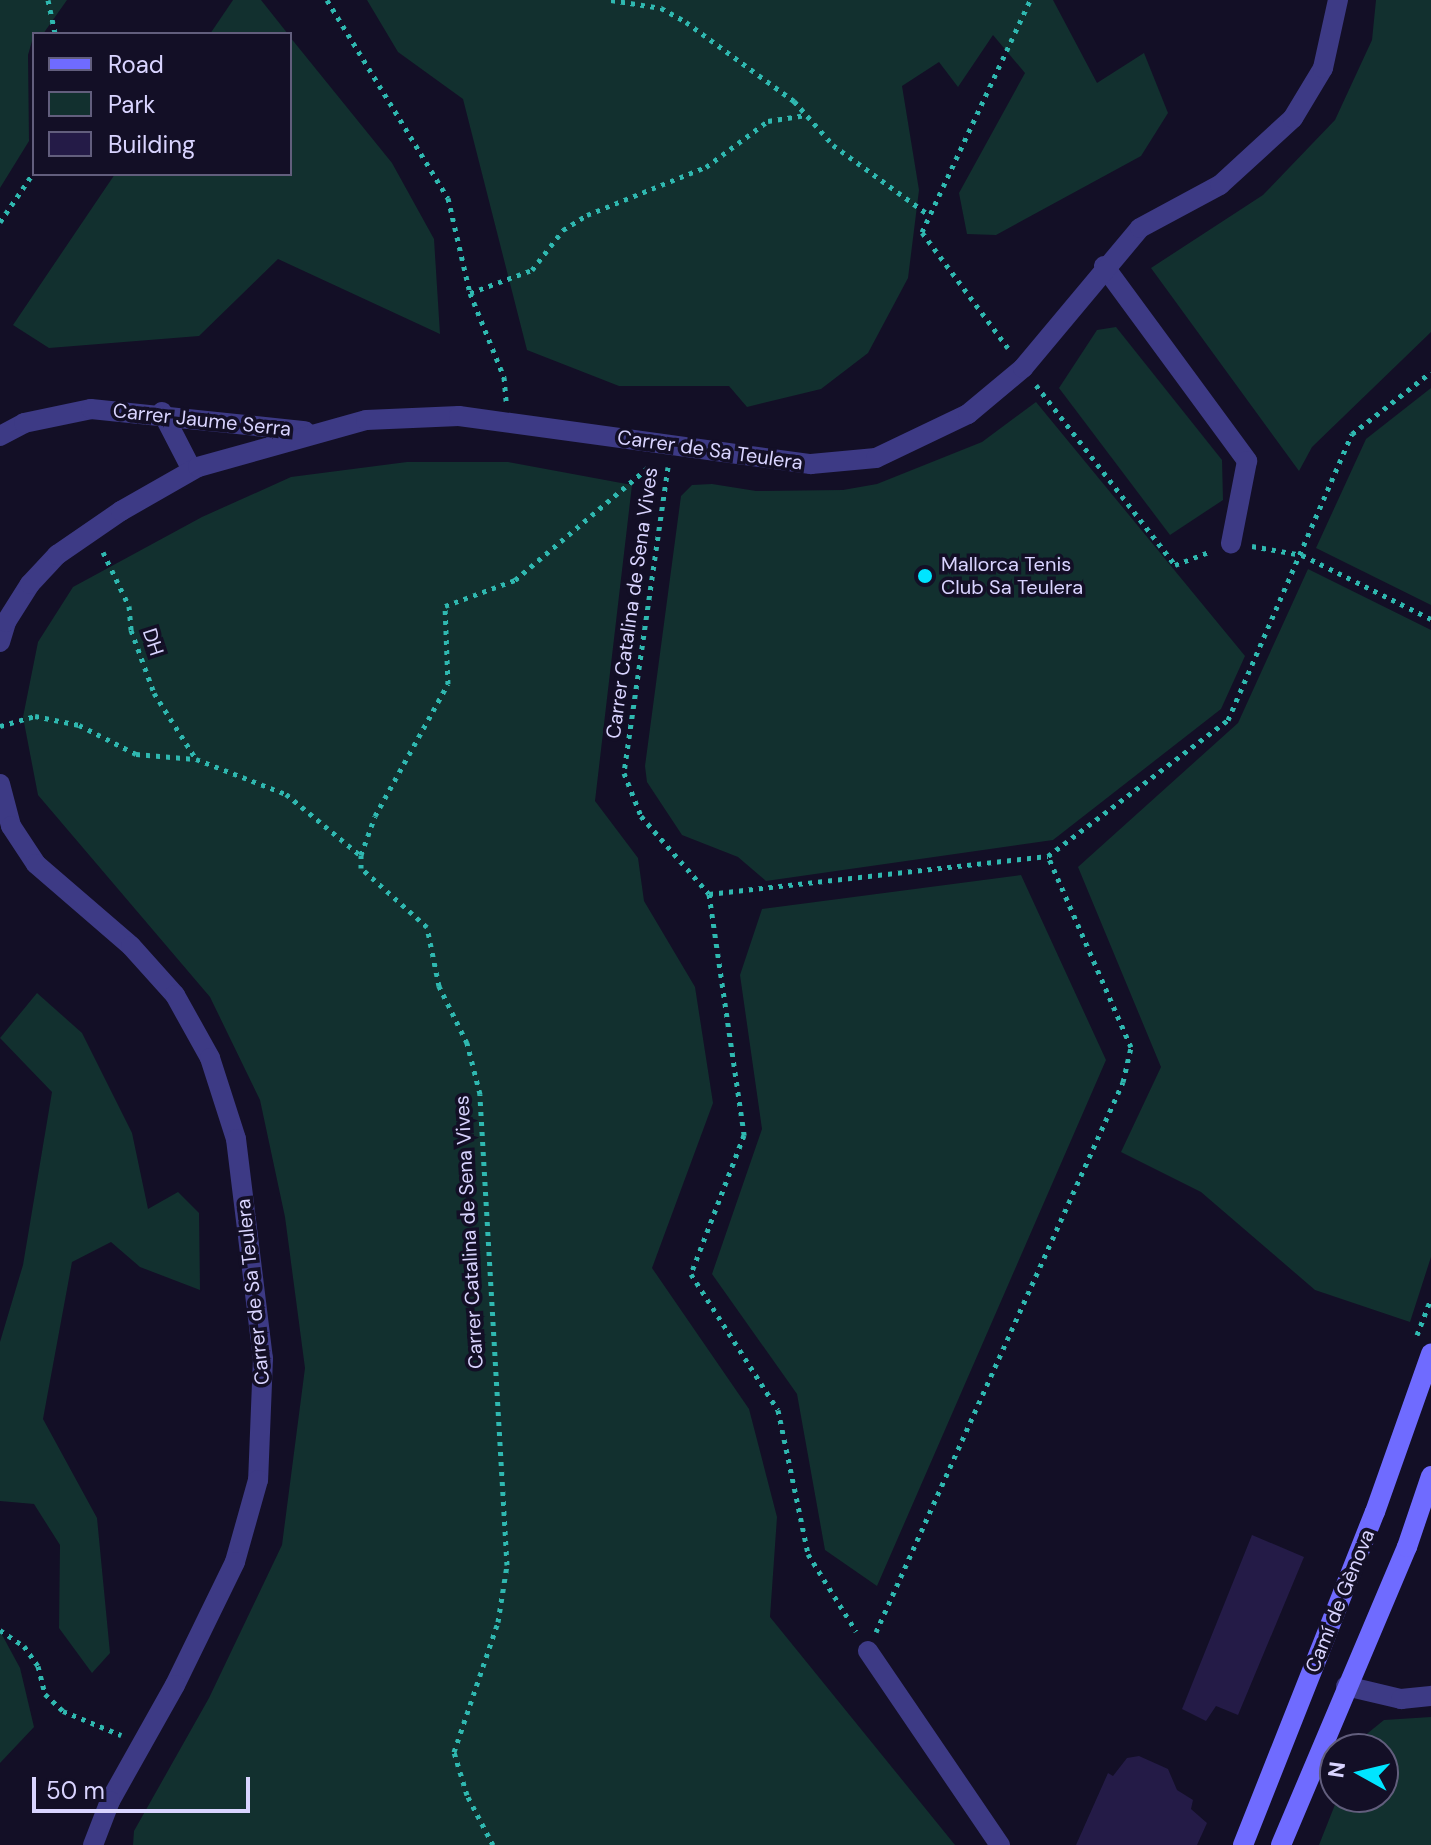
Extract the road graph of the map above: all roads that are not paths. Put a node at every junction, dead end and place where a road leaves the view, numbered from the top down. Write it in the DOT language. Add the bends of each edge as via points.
graph roads {
  1 [pos="1338,0"];
  2 [pos="1104,266"];
  3 [pos="162,412"];
  4 [pos="313,432"];
  5 [pos="0,436"];
  6 [pos="192,470"];
  7 [pos="1231,543"];
  8 [pos="0,642"];
  9 [pos="0,784"];
  10 [pos="1431,1354"];
  11 [pos="1431,1476"];
  12 [pos="868,1651"];
  13 [pos="1346,1686"];
  14 [pos="1431,1696"];
  15 [pos="93,1845"];
  16 [pos="1000,1845"];
  17 [pos="1243,1845"];
  18 [pos="1281,1845"];
  1 -- 2 [label="street, Carrer de Sa Teulera" via="1323,68 1293,118 1220,185 1140,228"];
  2 -- 4 [label="street, Carrer de Sa Teulera" via="1023,368 968,414 876,458 811,464 459,416 366,420"];
  2 -- 7 [label="street" via="1247,461"];
  3 -- 4 [label="street, Carrer Jaume Serra"];
  3 -- 5 [label="street, Carrer Jaume Serra" via="91,409 24,423"];
  3 -- 6 [label="street"];
  4 -- 6 [label="street, Carrer de Sa Teulera"];
  6 -- 8 [label="street, Carrer de Sa Teulera" via="90,531 30,584"];
  9 -- 15 [label="street, Carrer de Sa Teulera" via="11,826 36,864 131,946 190,1017 225,1094 236,1139 263,1358 258,1480 235,1562"];
  10 -- 17 [label="street, Camí de Gènova" via="1375,1512"];
  11 -- 13 [label="street, Camí de Gènova" via="1407,1547"];
  12 -- 16 [label="street"];
  13 -- 14 [label="street, Camí de Gènova" via="1401,1699"];
  13 -- 18 [label="street, Camí de Gènova"];
}
